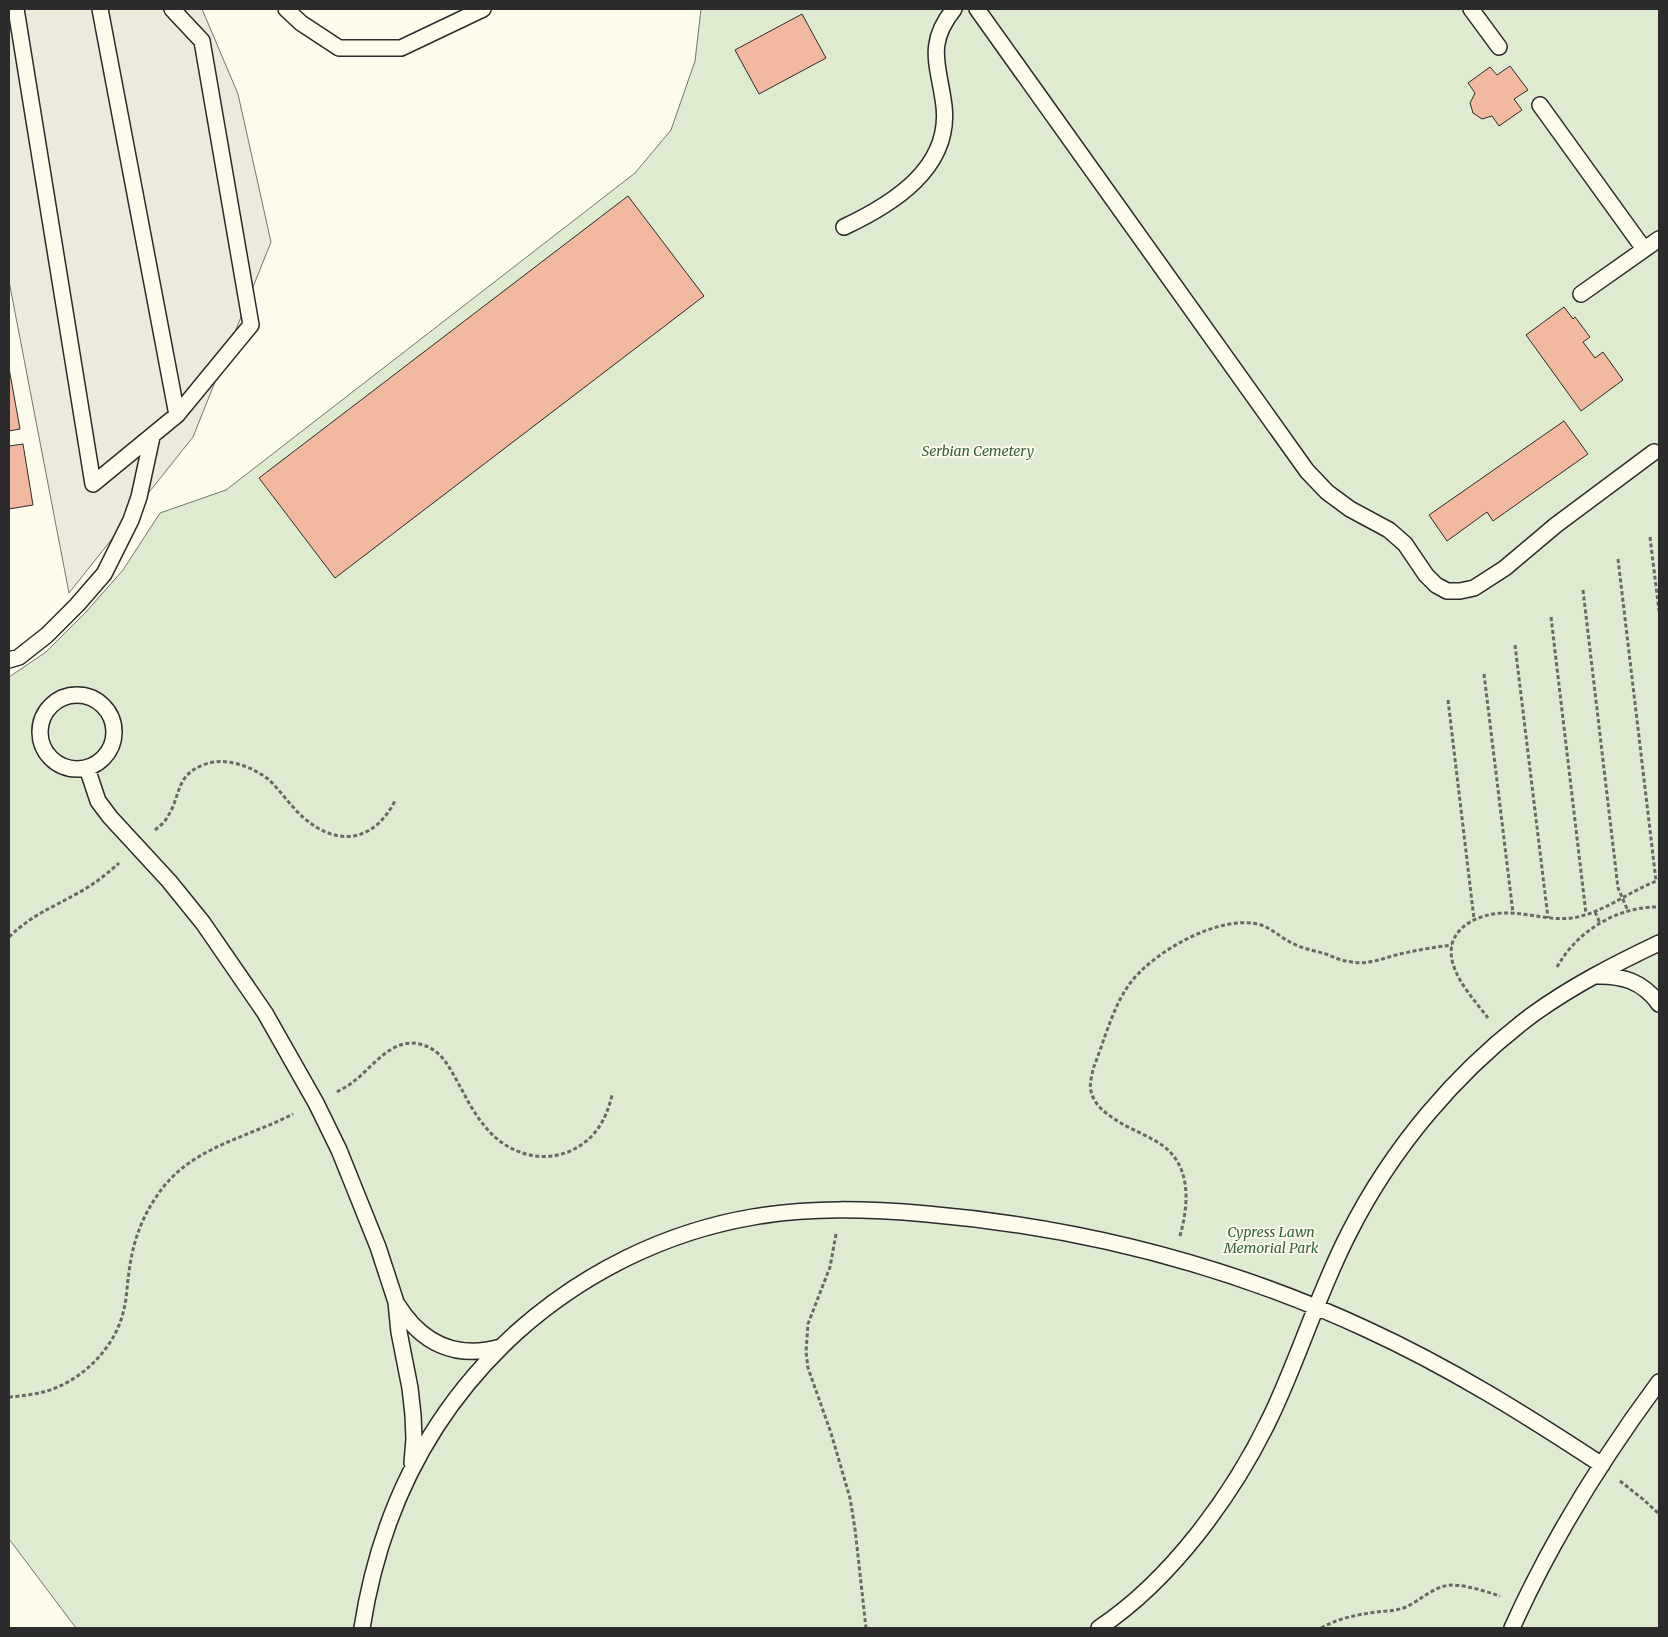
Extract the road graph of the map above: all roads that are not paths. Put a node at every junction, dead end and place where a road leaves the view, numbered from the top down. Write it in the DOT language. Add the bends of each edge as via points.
graph roads {
  1 [pos="16,9"];
  2 [pos="100,9"];
  3 [pos="172,9"];
  4 [pos="286,9"];
  5 [pos="483,9"];
  6 [pos="954,9"];
  7 [pos="977,9"];
  8 [pos="1472,9"];
  9 [pos="1499,47"];
  10 [pos="1540,105"];
  11 [pos="844,227"];
  12 [pos="1659,238"];
  13 [pos="1644,249"];
  14 [pos="1581,294"];
  15 [pos="177,414"];
  16 [pos="152,437"];
  17 [pos="1654,452"];
  18 [pos="9,660"];
  19 [pos="87,768"];
  20 [pos="1659,943"];
  21 [pos="1594,976"];
  22 [pos="1659,1004"];
  23 [pos="396,1302"];
  24 [pos="1315,1308"];
  25 [pos="501,1347"];
  26 [pos="1659,1382"];
  27 [pos="1602,1466"];
  28 [pos="412,1468"];
  29 [pos="362,1628"];
  30 [pos="1099,1628"];
  31 [pos="1512,1628"];
  1 -- 16 [label="lane" via="93,484"];
  2 -- 15 [label="lane"];
  3 -- 15 [label="lane" via="202,41 251,325"];
  4 -- 5 [label="lane" via="339,48 401,48"];
  6 -- 11 [label="lane" via="943,22 937,39 944,124 935,156 925,171 896,197"];
  7 -- 17 [label="lane" via="1307,471 1327,492 1389,530 1405,544 1436,585 1448,591 1460,591 1486,581"];
  8 -- 9 [label="lane"];
  10 -- 13 [label="lane"];
  12 -- 13 [label="lane"];
  13 -- 14 [label="lane"];
  15 -- 16 [label="lane"];
  16 -- 18 [label="lane" via="131,520 104,574 48,635 19,657"];
  19 -- 19 [label="lane" via="107,754 115,731 106,708 85,695 73,694 59,699 43,716 41,740 54,760 75,769"];
  19 -- 23 [label="lane" via="98,801 203,923 265,1013 339,1150"];
  20 -- 21 [label="lane"];
  21 -- 22 [label="lane" via="1614,976 1632,981"];
  21 -- 24 [label="lane" via="1532,1015 1504,1038 1443,1096 1416,1127 1349,1232"];
  23 -- 25 [label="lane" via="410,1322 432,1341 474,1352"];
  23 -- 28 [label="lane" via="412,1406"];
  24 -- 25 [label="lane" via="1270,1289 1173,1259 1122,1245 1015,1224 894,1212 794,1211 750,1217 673,1238 634,1254 560,1298"];
  24 -- 27 [label="lane" via="1396,1343 1454,1374 1507,1404"];
  24 -- 30 [label="lane" via="1271,1416 1232,1487 1179,1556 1148,1588"];
  25 -- 28 [label="lane" via="442,1416"];
  26 -- 27 [label="lane"];
  27 -- 31 [label="lane" via="1558,1536"];
  28 -- 29 [label="lane" via="375,1559"];
}
